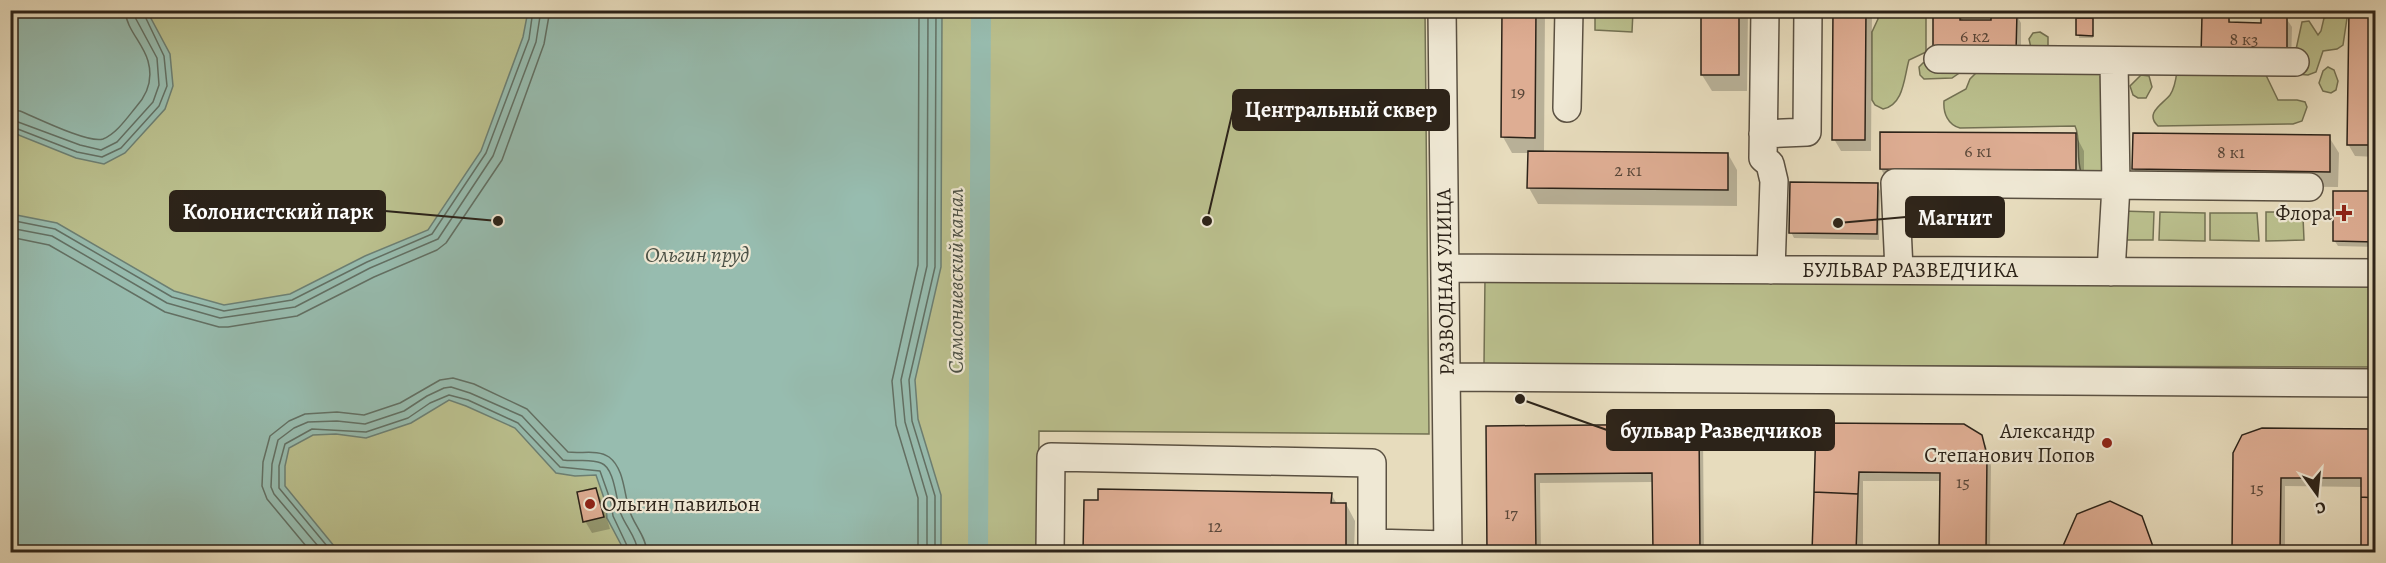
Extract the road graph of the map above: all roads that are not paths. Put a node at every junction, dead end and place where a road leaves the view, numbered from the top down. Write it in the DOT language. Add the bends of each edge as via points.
graph roads {
  1 [pos="1442,10"];
  2 [pos="1569,10"];
  3 [pos="1765,10"];
  4 [pos="1808,10"];
  5 [pos="1938,59"];
  6 [pos="2114,61"];
  7 [pos="2295,62"];
  8 [pos="1568,108"];
  9 [pos="1763,134"];
  10 [pos="2116,186"];
  11 [pos="2309,187"];
  12 [pos="1445,268"];
  13 [pos="1772,270"];
  14 [pos="1899,270"];
  15 [pos="2111,272"];
  16 [pos="2376,273"];
  17 [pos="1446,377"];
  18 [pos="2376,383"];
  19 [pos="1385,548"];
  20 [pos="1448,549"];
  21 [pos="1050,552"];
  1 -- 12 [label="street, РАЗВОДНАЯ УЛИЦА"];
  2 -- 8 [label="street"];
  3 -- 9 [label="street"];
  4 -- 9 [label="street" via="1807,132"];
  5 -- 6 [label="street"];
  6 -- 7 [label="street"];
  6 -- 10 [label="street"];
  9 -- 13 [label="street" via="1763,158 1770,165 1774,181"];
  10 -- 11 [label="street"];
  10 -- 14 [label="street" via="1895,183"];
  10 -- 15 [label="street"];
  12 -- 13 [label="street, БУЛЬВАР РАЗВЕДЧИКА"];
  12 -- 17 [label="street, РАЗВОДНАЯ УЛИЦА"];
  13 -- 14 [label="street, БУЛЬВАР РАЗВЕДЧИКА"];
  14 -- 15 [label="street, БУЛЬВАР РАЗВЕДЧИКА"];
  15 -- 16 [label="street, БУЛЬВАР РАЗВЕДЧИКА"];
  17 -- 18 [label="street"];
  17 -- 20 [label="street, РАЗВОДНАЯ УЛИЦА"];
  19 -- 20 [label="street"];
  19 -- 21 [label="street" via="1372,463 1051,457"];
}
